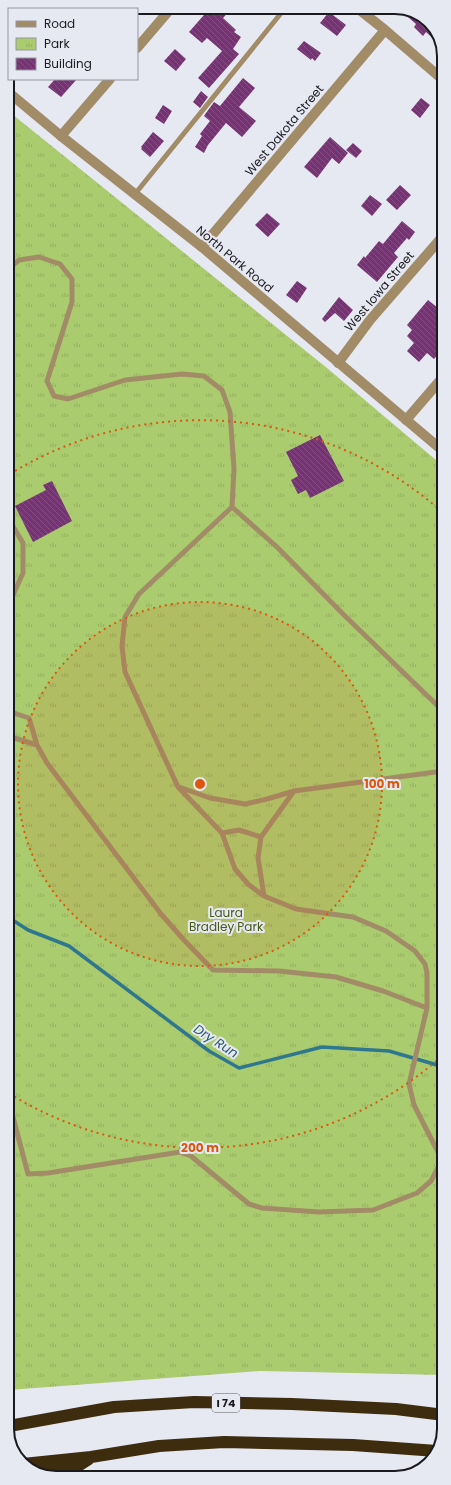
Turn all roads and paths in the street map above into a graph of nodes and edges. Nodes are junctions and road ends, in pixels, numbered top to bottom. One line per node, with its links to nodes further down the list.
1 (166, 14): 5 (street)
2 (280, 14): 10 (lane)
3 (365, 14): 4 (street)
4 (385, 30): 6 (street); 12 (street, West Dakota Street)
5 (138, 47)
6 (437, 75)
7 (109, 80): 9 (street)
8 (14, 97): 9 (street, North Park Road)
9 (61, 136): 10 (street, North Park Road)
10 (134, 194): 12 (street, North Park Road)
11 (437, 243): 14 (street, West Iowa Street)
12 (202, 247): 14 (street, North Park Road)
13 (14, 264): 18 (lane)
14 (338, 363): 16 (street, North Park Road)
15 (437, 384): 16 (street)
16 (406, 420): 17 (street, North Park Road)
17 (437, 446)
18 (232, 507): 21 (lane); 26 (lane)
19 (14, 527): 20 (lane)
20 (14, 593)
21 (437, 705)
22 (14, 713): 24 (lane)
23 (14, 738): 24 (lane)
24 (37, 745): 31 (lane)
25 (437, 772): 27 (lane)
26 (178, 787): 27 (lane); 28 (lane)
27 (294, 791): 29 (lane)
28 (222, 833): 29 (lane); 30 (lane)
29 (261, 837): 30 (lane)
30 (264, 896): 31 (lane)
31 (427, 1008): 33 (lane)
32 (14, 1121): 34 (lane)
33 (437, 1150)
34 (437, 1170)
35 (437, 1413): 36 (highway, I 74)
36 (14, 1425)
37 (430, 1451): 38 (highway)
38 (91, 1458): 39 (highway); 40 (highway)
39 (33, 1463)
40 (59, 1471)

